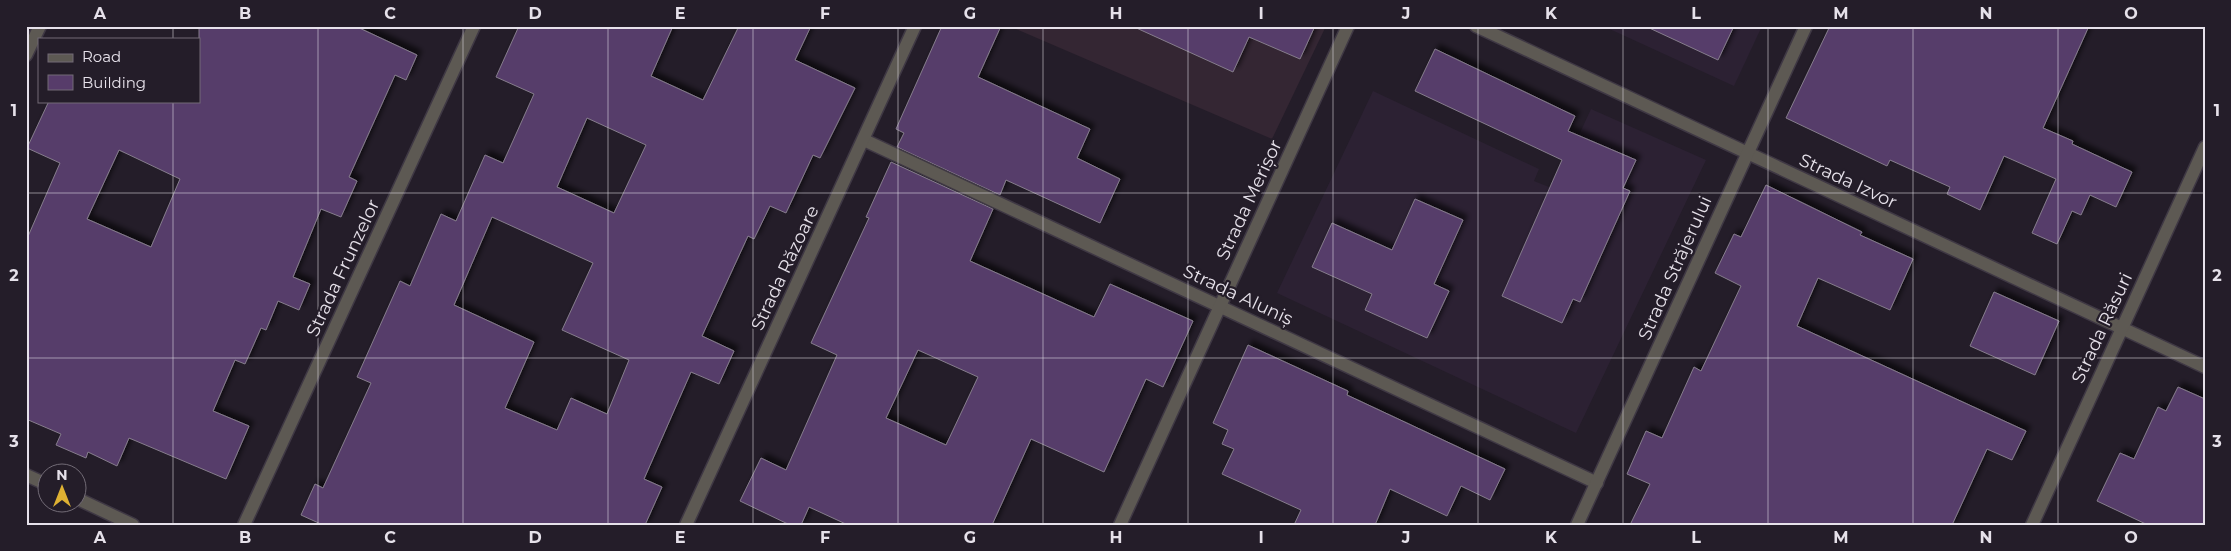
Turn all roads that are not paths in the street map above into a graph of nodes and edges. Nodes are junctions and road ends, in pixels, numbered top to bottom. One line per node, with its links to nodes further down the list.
1 (40, 26): 7 (street)
2 (474, 26): 19 (street, Strada Frunzelor)
3 (915, 26): 8 (street, Strada Răzoare)
4 (1348, 26): 11 (street, Strada Merișor)
5 (1476, 26): 10 (street, Strada Izvor)
6 (1806, 26): 10 (street, Strada Străjerului)
7 (26, 55)
8 (864, 140): 11 (street, Strada Aluniș); 20 (street, Strada Răzoare)
9 (2205, 147): 12 (street, Strada Răsuri)
10 (1747, 153): 12 (street, Strada Izvor); 16 (street, Strada Străjerului)
11 (1220, 306): 16 (street, Strada Aluniș); 21 (street, Strada Merișor)
12 (2121, 328): 13 (street, Strada Izvor); 23 (street, Strada Răsuri)
13 (2205, 367)
14 (26, 475): 15 (street)
15 (38, 480)
16 (1597, 483): 22 (street, Strada Străjerului)
17 (88, 504): 18 (street)
18 (133, 525)
19 (244, 525)
20 (686, 525)
21 (1120, 525)
22 (1577, 525)
23 (2032, 525)

